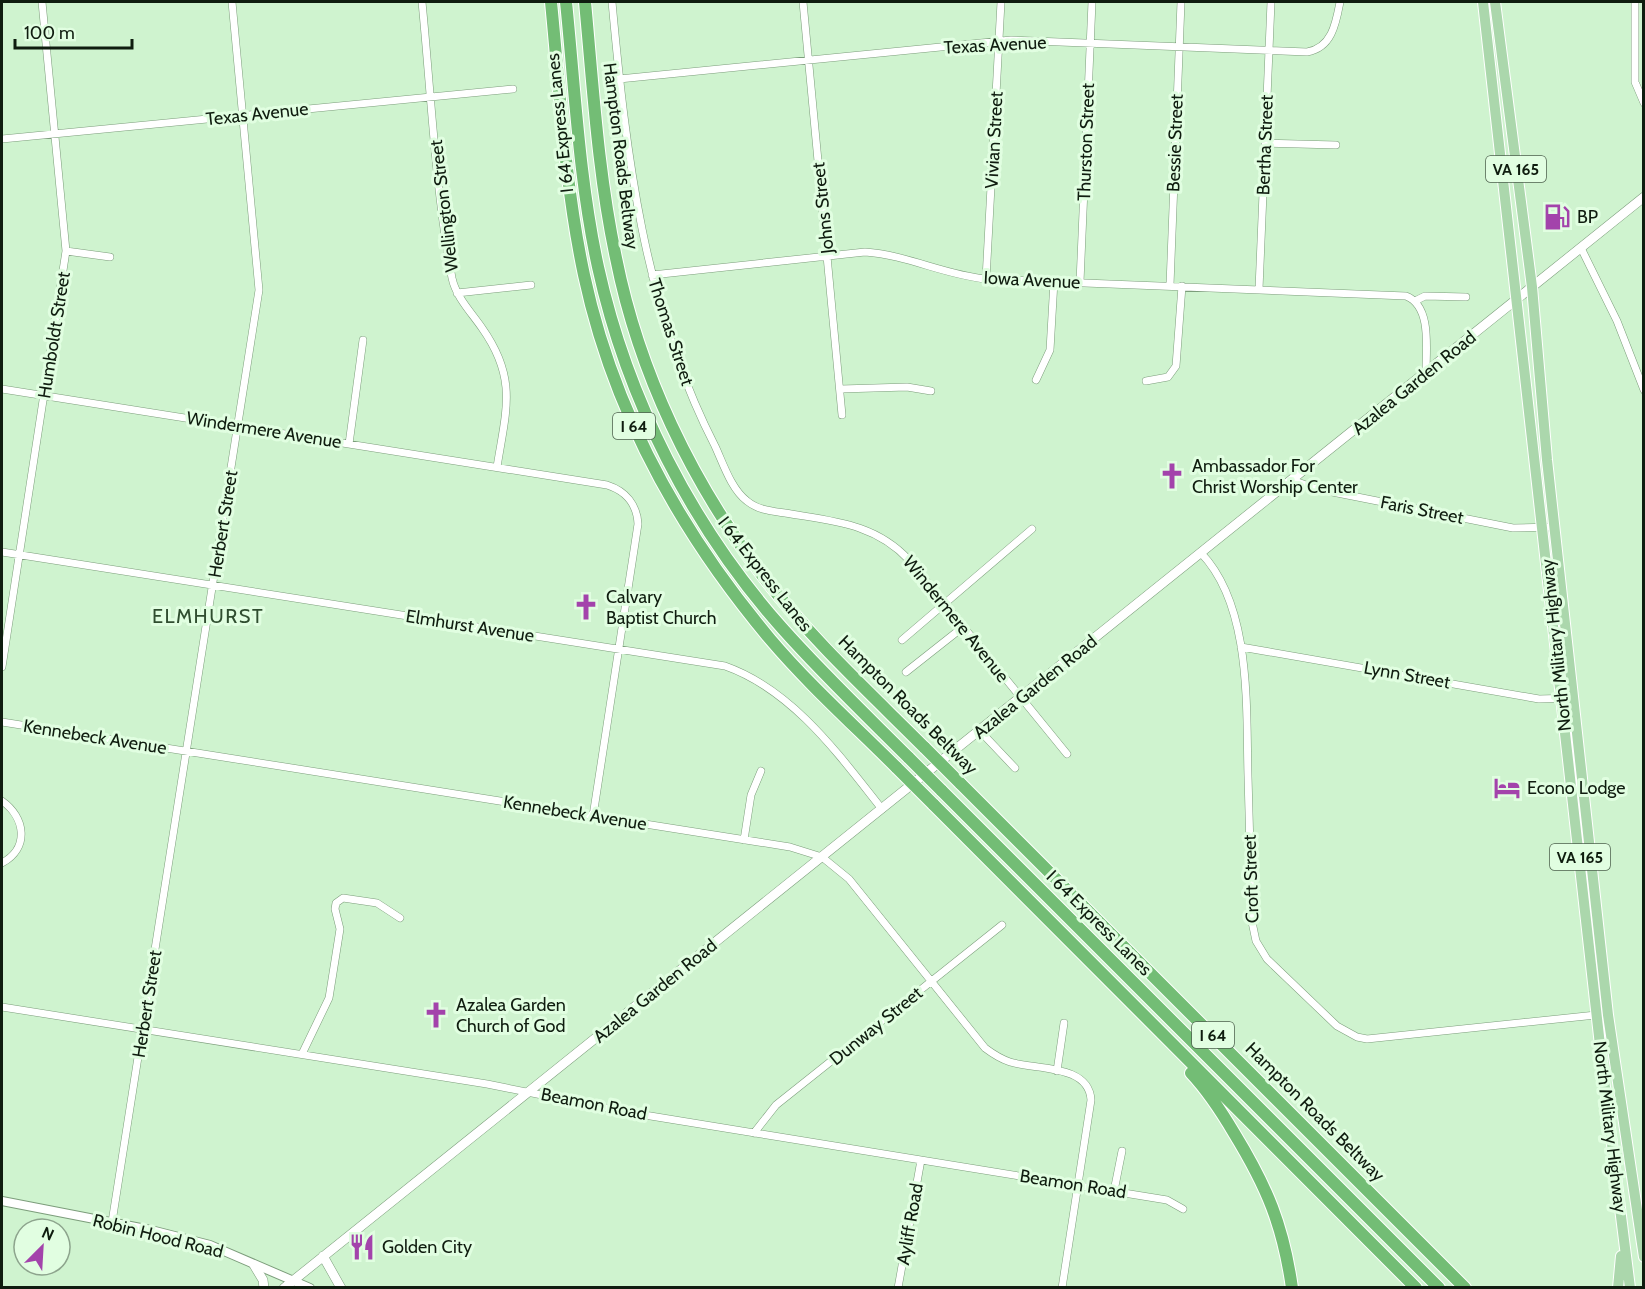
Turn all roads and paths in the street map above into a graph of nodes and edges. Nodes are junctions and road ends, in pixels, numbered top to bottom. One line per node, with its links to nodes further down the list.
1 (42, 2): 29 (street, Humboldt Street)
2 (232, 2): 28 (street, Herbert Street)
3 (422, 2): 26 (street, Wellington Street)
4 (551, 2): 100 (highway, I 64, bridge)
5 (566, 2): 128 (highway, I 64 Express Lanes, bridge)
6 (585, 2): 129 (highway, Hampton Roads Beltway / I 64, bridge)
7 (612, 2): 24 (street, Thomas Street)
8 (803, 2): 23 (street, Johns Street)
9 (1001, 2): 17 (street, Vivian Street)
10 (1092, 2): 18 (street, Thurston Street)
11 (1181, 2): 19 (street, Bessie Street)
12 (1271, 2): 22 (street, Bertha Street)
13 (1340, 2): 22 (street, Texas Avenue)
14 (1483, 2): 49 (main road, North Military Highway / VA 165)
15 (1495, 2): 45 (main road, North Military Highway / VA 165)
16 (1635, 2): 20 (street)
17 (999, 41): 18 (street, Texas Avenue); 23 (street, Texas Avenue); 39 (street, Vivian Street)
18 (1090, 43): 19 (street, Texas Avenue); 41 (street, Thurston Street)
19 (1179, 46): 22 (street, Texas Avenue); 43 (street, Bessie Street)
20 (1635, 47): 21 (street); 27 (street)
21 (1644, 47)
22 (1269, 50): 31 (street, Bertha Street)
23 (808, 60): 24 (street, Texas Avenue); 36 (street, Johns Street)
24 (619, 79): 38 (street, Thomas Street)
25 (513, 89): 26 (street, Texas Avenue)
26 (431, 97): 28 (street, Texas Avenue); 47 (street, Wellington Street)
27 (1644, 104)
28 (243, 116): 29 (street, Texas Avenue); 61 (street, Herbert Street)
29 (55, 134): 30 (street, Texas Avenue); 35 (street, Humboldt Street)
30 (2, 140)
31 (1265, 143): 32 (street); 46 (street, Bertha Street)
32 (1336, 146)
33 (1644, 197): 34 (main road, Azalea Garden Road)
34 (1581, 248): 45 (main road, Azalea Garden Road); 57 (street)
35 (66, 250): 37 (street); 59 (street, Humboldt Street)
36 (827, 256): 38 (street, Iowa Avenue); 39 (street, Iowa Avenue); 56 (street, Johns Street)
37 (110, 257)
38 (652, 275): 68 (street, Thomas Street)
39 (986, 279): 40 (street, Iowa Avenue)
40 (1054, 281): 41 (street, Iowa Avenue); 53 (street)
41 (1080, 282): 43 (street, Iowa Avenue)
42 (531, 285): 47 (street)
43 (1170, 285): 44 (street, Iowa Avenue)
44 (1182, 286): 46 (street, Iowa Avenue); 54 (street)
45 (1532, 287): 49 (main road, Azalea Garden Road); 65 (main road, North Military Highway / VA 165)
46 (1259, 289): 50 (street, Iowa Avenue)
47 (457, 292): 63 (street, Wellington Street)
48 (1466, 297): 50 (street, Iowa Avenue)
49 (1517, 300): 52 (main road, Azalea Garden Road); 66 (main road, North Military Highway / VA 165)
50 (1415, 301): 52 (street)
51 (363, 340): 62 (street)
52 (1426, 372): 64 (main road, Azalea Garden Road)
53 (1036, 380)
54 (1146, 381)
55 (2, 389): 59 (street, Windermere Avenue)
56 (841, 389): 58 (street); 60 (street, Johns Street)
57 (1644, 390)
58 (931, 391)
59 (44, 396): 61 (street, Windermere Avenue); 70 (street, Humboldt Street)
60 (842, 415)
61 (237, 426): 62 (street, Windermere Avenue); 72 (street, Herbert Street)
62 (350, 444): 63 (street, Windermere Avenue)
63 (497, 467): 77 (street, Windermere Avenue)
64 (1292, 480): 66 (street, Faris Street); 71 (main road, Azalea Garden Road)
65 (1554, 527): 66 (street, Faris Street); 81 (main road, North Military Highway / VA 165)
66 (1543, 528): 82 (main road, North Military Highway / VA 165)
67 (1032, 529): 73 (street)
68 (890, 541): 73 (street, Windermere Avenue)
69 (2, 552): 70 (street, Elmhurst Avenue)
70 (20, 554): 72 (street, Elmhurst Avenue); 78 (street, Humboldt Street)
71 (1201, 554): 76 (street, Croft Street); 80 (main road, Azalea Garden Road)
72 (213, 585): 77 (street, Elmhurst Avenue); 85 (street, Herbert Street)
73 (945, 604): 74 (street, Windermere Avenue); 75 (street)
74 (963, 627): 79 (street); 80 (street, Windermere Avenue)
75 (902, 640)
76 (1241, 647): 82 (street, Lynn Street); 99 (street, Croft Street)
77 (619, 649): 90 (street, Elmhurst Avenue); 91 (street)
78 (2, 667)
79 (906, 672)
80 (1021, 698): 84 (main road, Azalea Garden Road); 86 (street, Windermere Avenue)
81 (1573, 698): 82 (street, Lynn Street); 115 (main road, North Military Highway / VA 165)
82 (1562, 699): 99 (main road, North Military Highway / VA 165)
83 (2, 722): 85 (street, Kennebeck Avenue)
84 (980, 731): 87 (street); 90 (main road, Azalea Garden Road)
85 (186, 751): 91 (street, Kennebeck Avenue); 102 (street, Herbert Street)
86 (1067, 754)
87 (1015, 768)
88 (761, 771): 92 (street)
89 (2, 801): 94 (street)
90 (882, 809): 93 (main road, Azalea Garden Road)
91 (593, 816): 92 (street, Kennebeck Avenue)
92 (744, 840): 93 (street, Kennebeck Avenue)
93 (822, 857): 97 (street, Kennebeck Avenue); 105 (main road, Azalea Garden Road)
94 (2, 863)
95 (400, 918): 103 (street)
96 (1002, 925): 97 (street, Dunway Street)
97 (931, 981): 104 (street, Kennebeck Avenue); 106 (street, Dunway Street)
98 (2, 1007): 102 (street, Beamon Road)
99 (1596, 1015): 114 (main road, North Military Highway / VA 165)
100 (1152, 1022): 126 (highway); 127 (highway, I 64)
101 (1064, 1023): 104 (street)
102 (143, 1029): 103 (street, Beamon Road); 113 (street, Herbert Street)
103 (302, 1054): 105 (street, Beamon Road)
104 (1057, 1071): 109 (street, Kennebeck Avenue)
105 (529, 1092): 106 (street, Beamon Road); 116 (main road, Azalea Garden Road)
106 (754, 1132): 108 (street, Beamon Road)
107 (1122, 1151): 110 (street)
108 (921, 1160): 109 (street, Beamon Road); 124 (street, Ayliff Road)
109 (1078, 1185): 110 (street, Beamon Road); 125 (street, Kennebeck Avenue)
110 (1114, 1191): 112 (street, Beamon Road)
111 (2, 1201): 113 (street, Robin Hood Road)
112 (1183, 1209)
113 (112, 1222): 118 (street, Robin Hood Road)
114 (1623, 1226): 130 (main road); 131 (main road, North Military Highway / VA 165)
115 (1642, 1231): 117 (main road, North Military Highway / VA 165)
116 (323, 1256): 119 (main road, Azalea Garden Road); 123 (main road)
117 (1644, 1257)
118 (254, 1264): 119 (street, Robin Hood Road); 120 (main road)
119 (293, 1281): 121 (main road, Azalea Garden Road); 122 (street, Robin Hood Road)
120 (264, 1287)
121 (284, 1287)
122 (310, 1287)
123 (341, 1287)
124 (898, 1287)
125 (1062, 1287)
126 (1292, 1287)
127 (1416, 1287)
128 (1439, 1287)
129 (1465, 1287)
130 (1618, 1287)
131 (1630, 1287)

